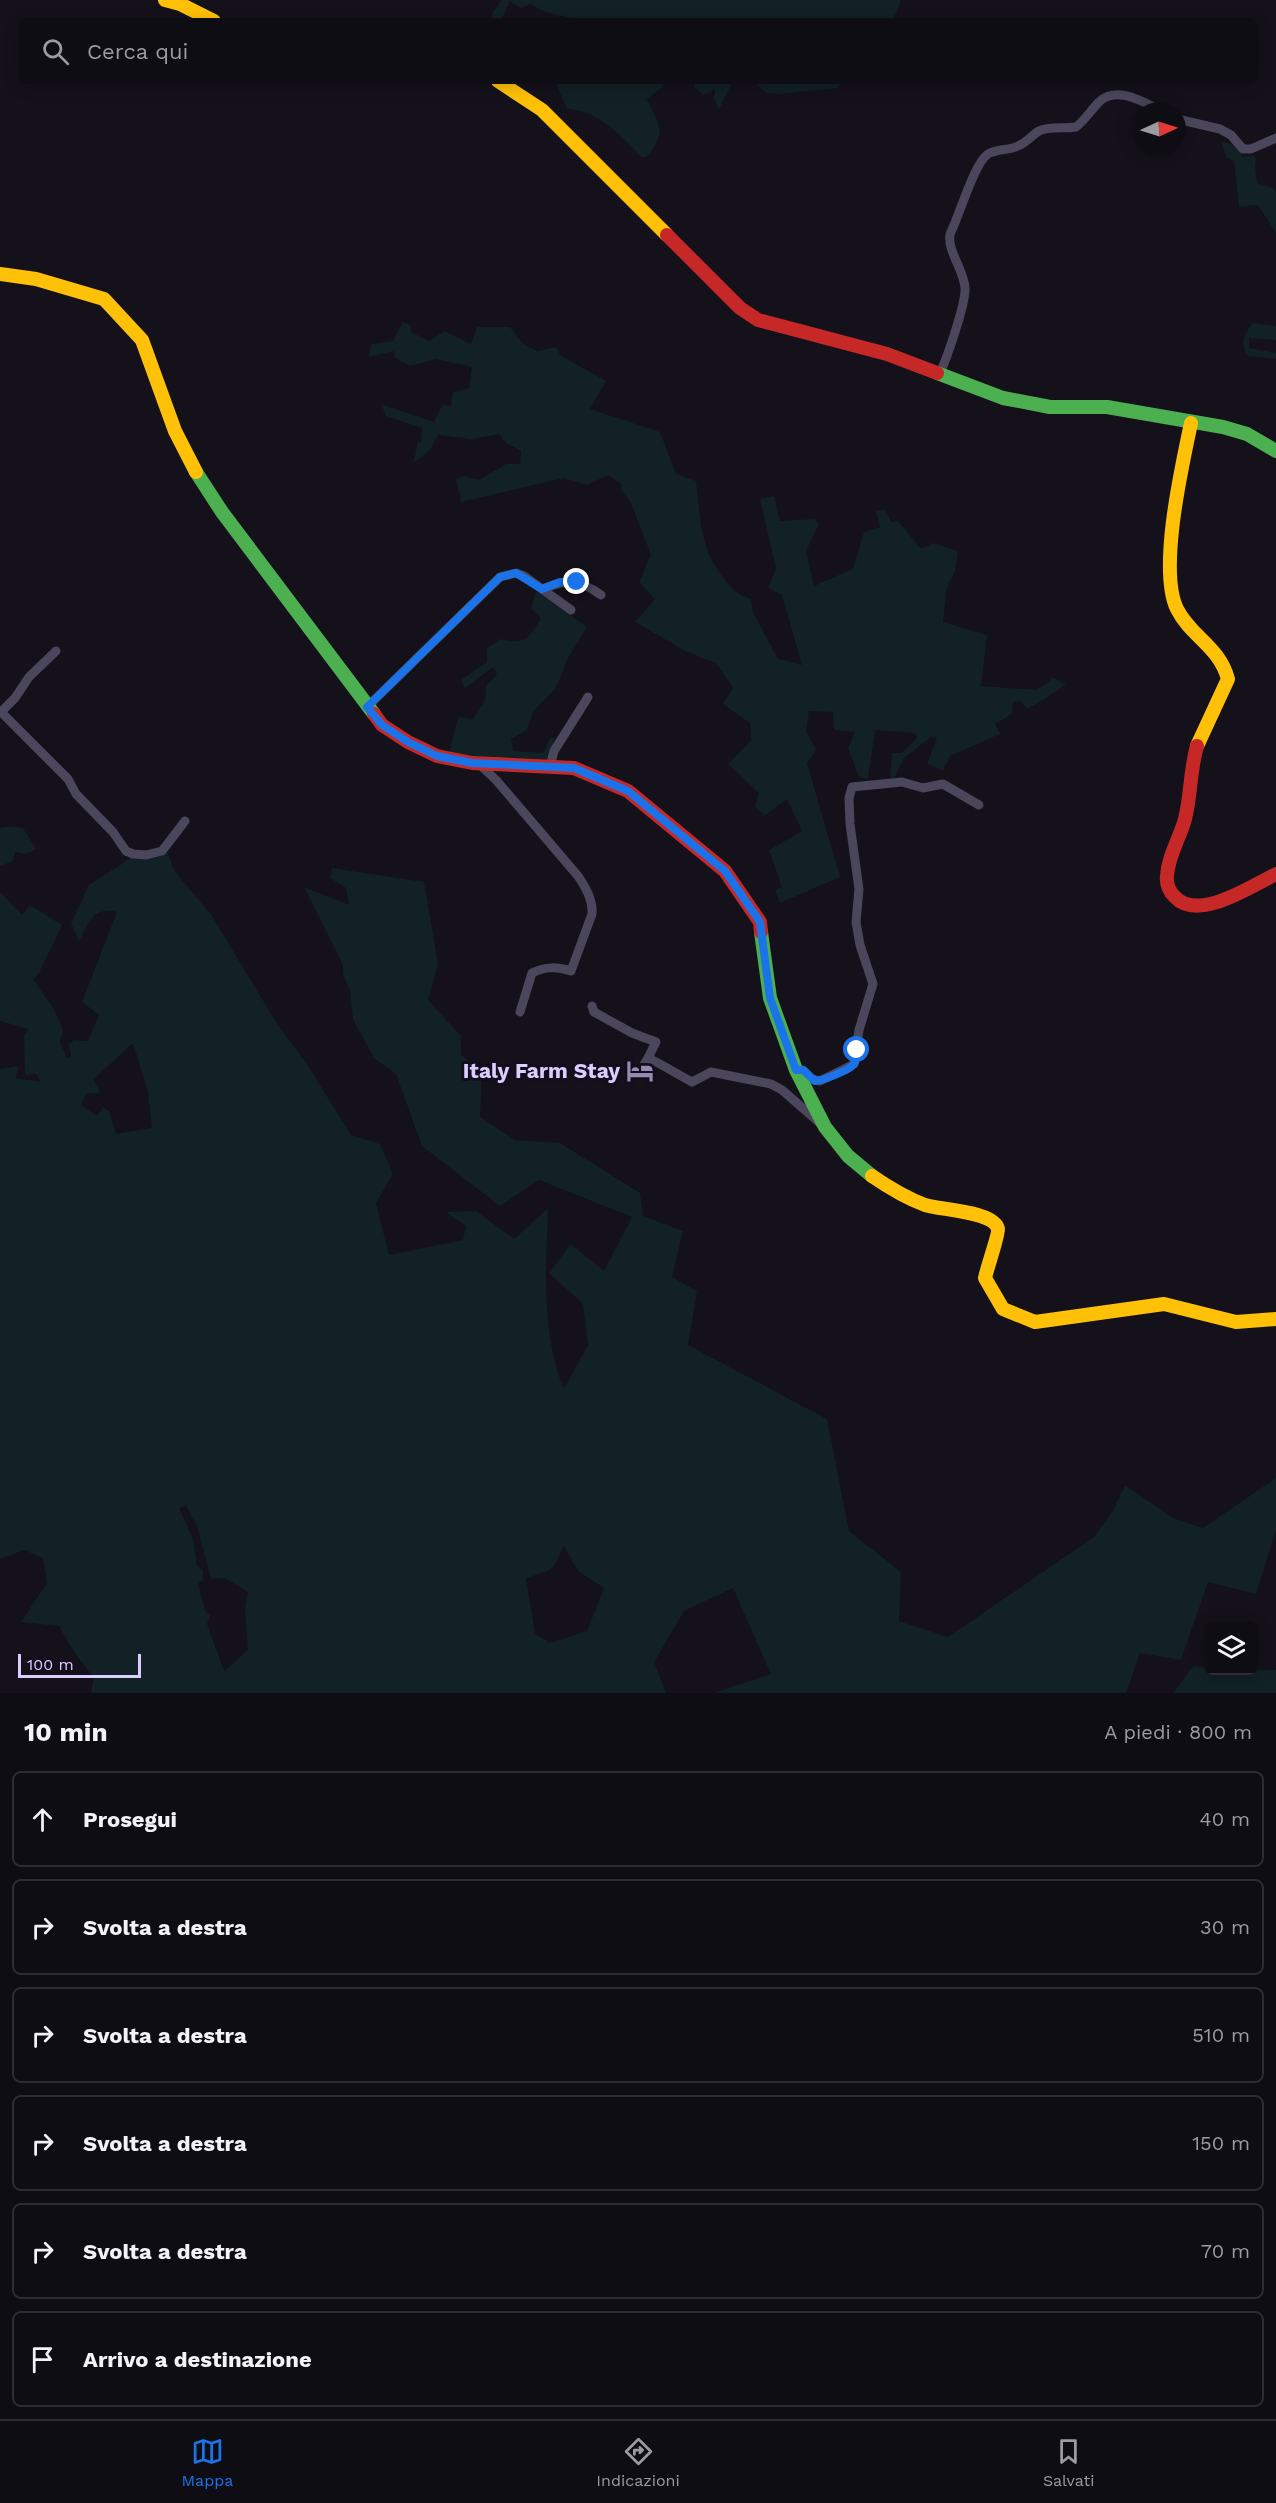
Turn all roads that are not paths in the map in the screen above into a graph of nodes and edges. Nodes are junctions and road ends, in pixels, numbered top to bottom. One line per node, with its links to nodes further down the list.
1 (165, 0): 2 (street)
2 (208, 18)
3 (503, 84): 8 (street)
4 (1144, 102): 8 (street)
5 (1186, 121): 6 (street)
6 (1276, 138)
7 (0, 274): 16 (street)
8 (940, 373): 9 (street)
9 (1191, 423): 10 (street); 22 (street)
10 (1276, 451)
11 (542, 589): 12 (street); 13 (street); 16 (street)
12 (601, 596)
13 (571, 610)
14 (56, 651): 17 (street)
15 (588, 697): 19 (street)
16 (367, 707): 18 (street)
17 (1, 711): 21 (street)
18 (478, 763): 19 (street); 24 (street)
19 (550, 767): 26 (street)
20 (979, 805): 26 (street)
21 (186, 821)
22 (1276, 874)
23 (592, 1006): 25 (street)
24 (520, 1012)
25 (648, 1058): 27 (street); 28 (street)
26 (796, 1070): 28 (street)
27 (640, 1071)
28 (825, 1127): 29 (street)
29 (1276, 1319)

